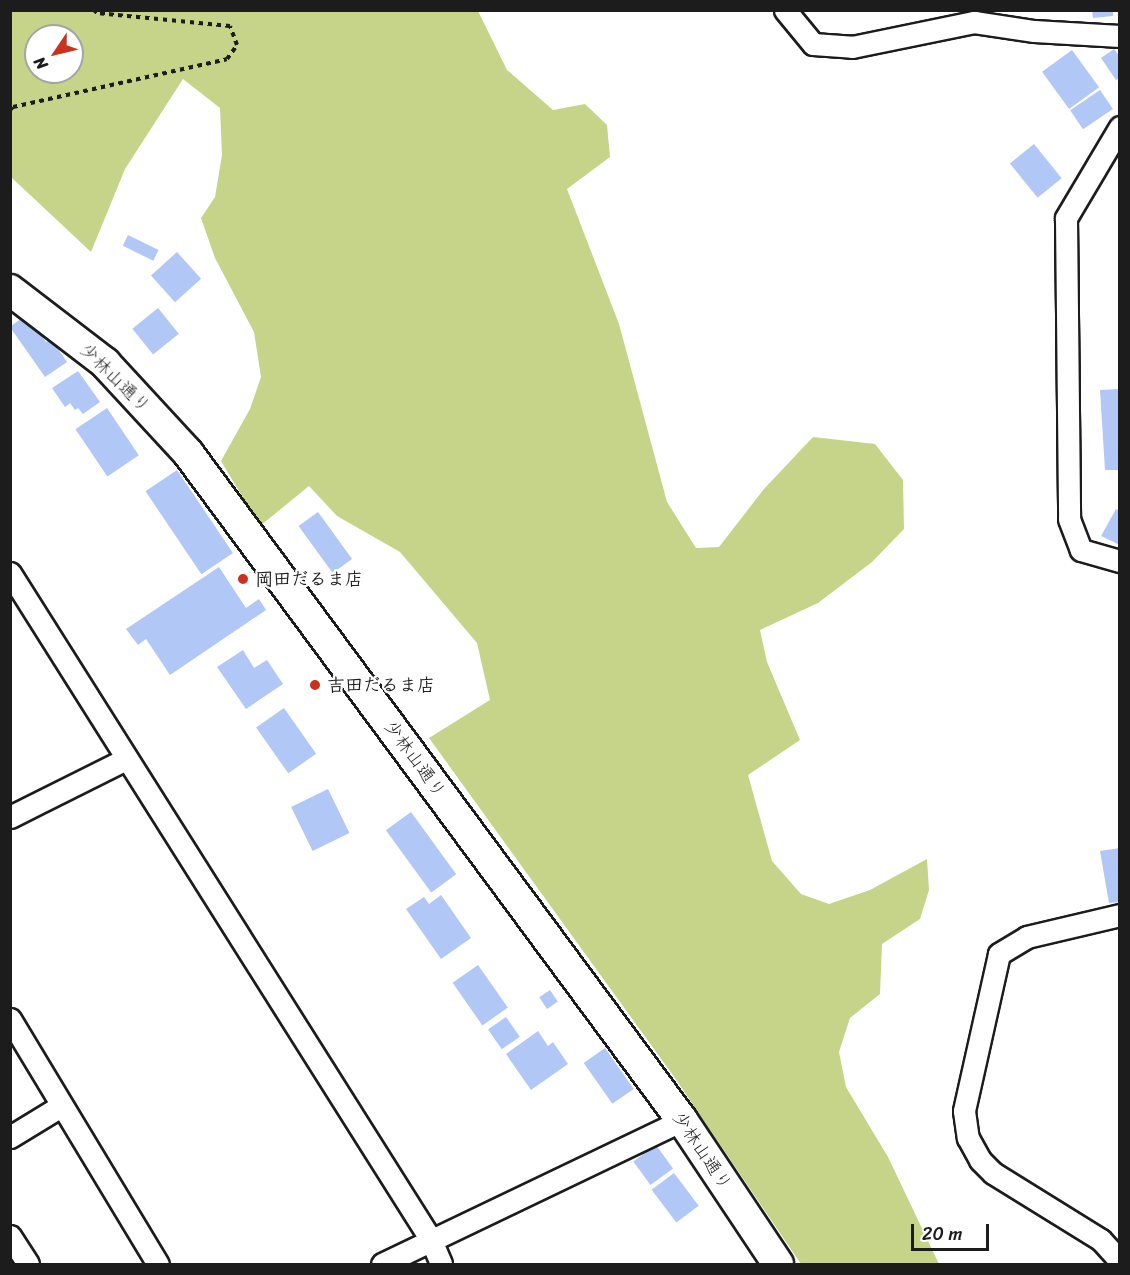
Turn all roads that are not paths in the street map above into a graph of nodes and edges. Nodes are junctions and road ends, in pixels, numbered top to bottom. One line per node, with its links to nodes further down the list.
1 (785, 10): 2 (street)
2 (1119, 36)
3 (1119, 127): 5 (street)
4 (10, 290): 12 (street, 少林山通り)
5 (1119, 561)
6 (10, 573): 7 (street)
7 (126, 759): 8 (street); 15 (street)
8 (10, 817)
9 (1119, 915): 16 (street)
10 (10, 1019): 11 (street)
11 (61, 1106): 13 (street); 18 (street)
12 (682, 1120): 15 (street); 21 (street, 少林山通り)
13 (10, 1137)
14 (10, 1236): 17 (street)
15 (431, 1240): 19 (street); 20 (street)
16 (1119, 1261)
17 (28, 1264)
18 (158, 1264)
19 (382, 1264)
20 (441, 1264)
21 (778, 1264)

